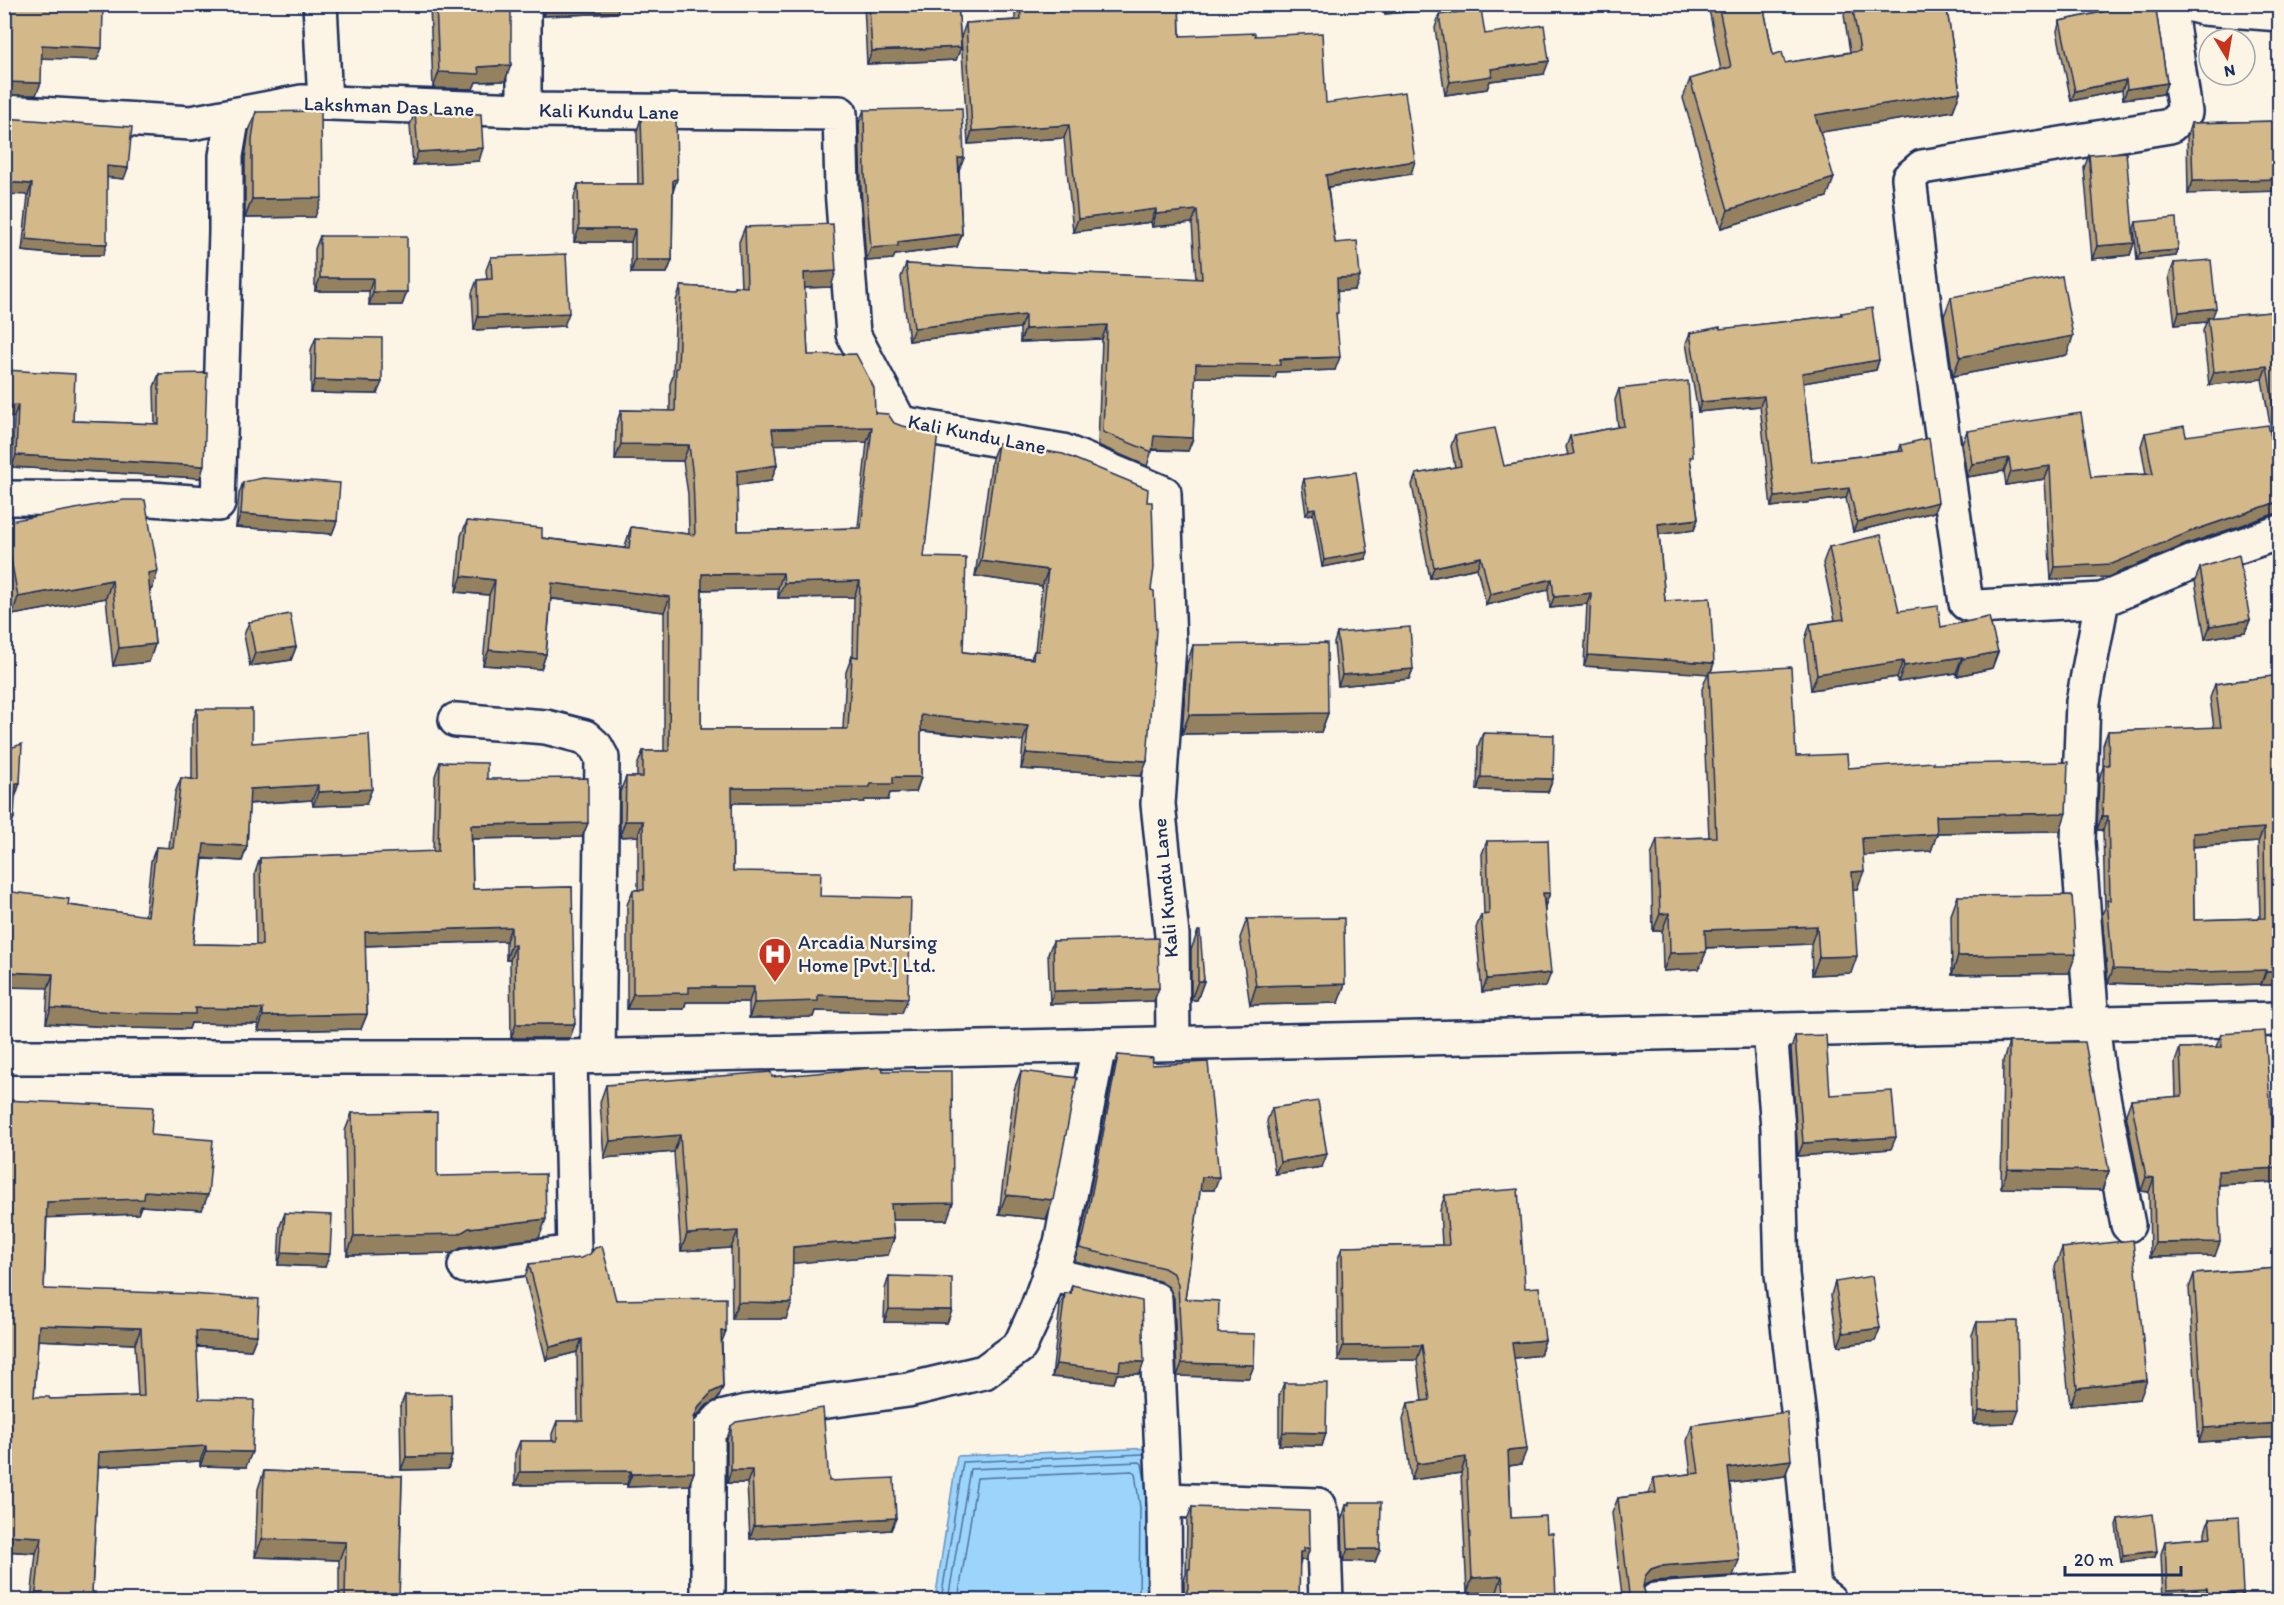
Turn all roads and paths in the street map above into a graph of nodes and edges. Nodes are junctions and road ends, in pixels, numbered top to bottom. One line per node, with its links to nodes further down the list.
1 (320, 4): 6 (street)
2 (524, 4): 7 (street, Kali Kundu Lane)
3 (2169, 4): 12 (street)
4 (2188, 4): 5 (street)
5 (2280, 14)
6 (325, 103): 7 (street, Lakshman Das Lane); 9 (street, Lakshman Das Lane)
7 (524, 110): 17 (street, Kali Kundu Lane)
8 (4, 112): 9 (street, Lakshman Das Lane)
9 (233, 115): 10 (street)
10 (4, 498)
11 (2280, 532): 12 (street)
12 (2102, 600): 15 (street)
13 (456, 720): 19 (street)
14 (2280, 1019): 15 (street)
15 (2092, 1023): 16 (street); 21 (street)
16 (1770, 1030): 17 (street); 25 (street)
17 (1173, 1043): 18 (street)
18 (1099, 1045): 19 (street); 23 (street)
19 (584, 1056): 20 (street); 22 (street)
20 (4, 1057)
21 (2128, 1225)
22 (465, 1266)
23 (1049, 1274): 24 (street); 26 (street)
24 (1164, 1500): 27 (street); 28 (street)
25 (1821, 1594): 29 (street)
26 (708, 1600)
27 (1165, 1600)
28 (1326, 1600)
29 (1656, 1600)

